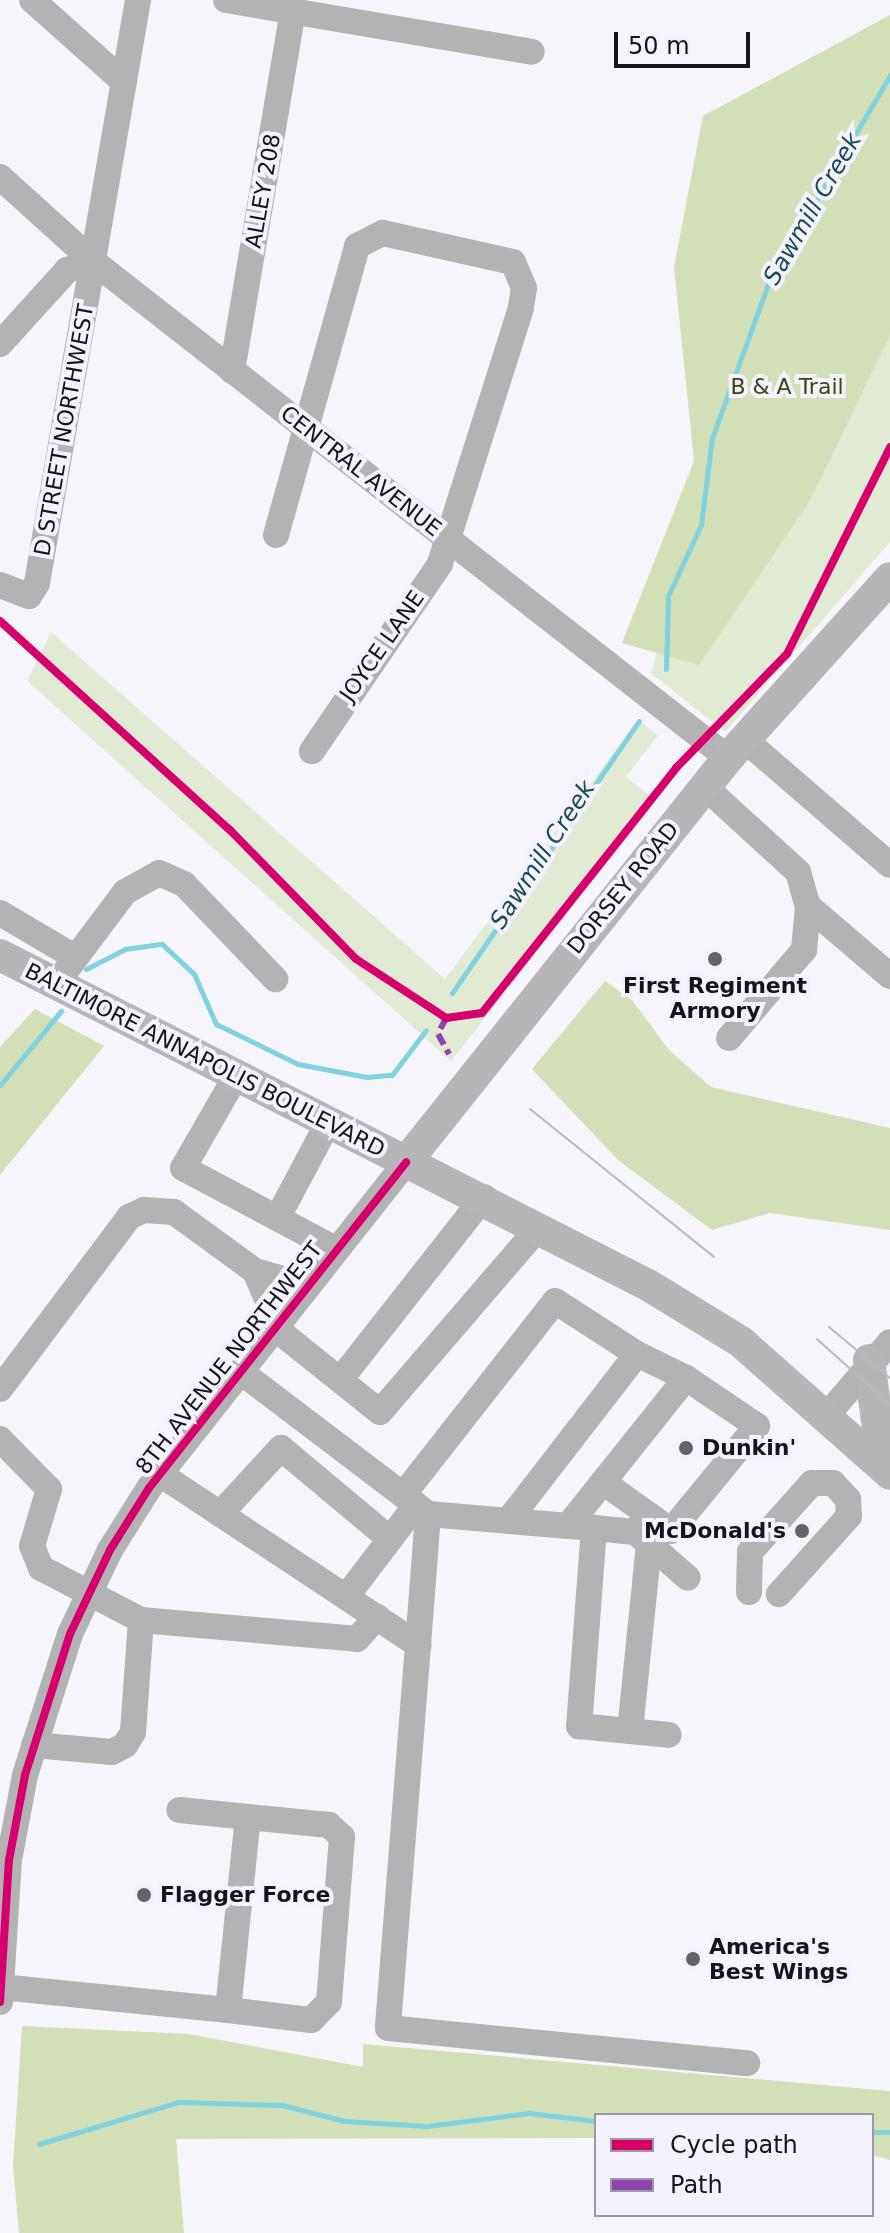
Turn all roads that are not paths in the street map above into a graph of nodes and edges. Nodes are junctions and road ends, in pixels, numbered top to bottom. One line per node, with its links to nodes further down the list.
1 (32, 0): 6 (street)
2 (138, 0): 6 (street, D STREET NORTHWEST)
3 (226, 0): 4 (street)
4 (293, 12): 5 (street); 10 (street, ALLEY 208)
5 (532, 52)
6 (124, 82): 8 (street, D STREET NORTHWEST)
7 (0, 177): 8 (street, CENTRAL AVENUE)
8 (94, 262): 9 (street); 10 (street, CENTRAL AVENUE); 15 (street, D STREET NORTHWEST)
9 (0, 344)
10 (232, 371): 11 (street, CENTRAL AVENUE)
11 (305, 428): 12 (street); 13 (street, CENTRAL AVENUE); 13 (street, JOYCE LANE)
12 (276, 535)
13 (448, 540): 18 (street, CENTRAL AVENUE); 19 (street, JOYCE LANE)
14 (890, 578): 17 (main road, DORSEY ROAD)
15 (0, 585)
16 (890, 593): 17 (main road, DORSEY ROAD)
17 (852, 624): 18 (main road, DORSEY ROAD)
18 (736, 749): 20 (main road, DORSEY ROAD); 21 (street, CENTRAL AVENUE)
19 (312, 751)
20 (705, 787): 22 (street); 33 (main road, DORSEY ROAD)
21 (890, 865)
22 (808, 906): 27 (street); 30 (street)
23 (1, 915): 24 (street)
24 (31, 931): 25 (street); 26 (street)
25 (73, 956): 28 (street); 29 (street)
26 (7, 959): 29 (main road, BALTIMORE ANNAPOLIS BOULEVARD)
27 (890, 976)
28 (275, 979)
29 (56, 984): 31 (main road, BALTIMORE ANNAPOLIS BOULEVARD)
30 (729, 1038)
31 (236, 1076): 32 (main road, BALTIMORE ANNAPOLIS BOULEVARD); 35 (street)
32 (328, 1123): 33 (main road, BALTIMORE ANNAPOLIS BOULEVARD); 35 (street)
33 (406, 1162): 34 (main road, BALTIMORE ANNAPOLIS BOULEVARD); 37 (street, 8TH AVENUE NORTHWEST)
34 (484, 1197): 36 (main road, BALTIMORE ANNAPOLIS BOULEVARD); 45 (street)
35 (278, 1217): 37 (street)
36 (539, 1227): 45 (street); 47 (main road, BALTIMORE ANNAPOLIS BOULEVARD)
37 (337, 1250): 39 (street, 8TH AVENUE NORTHWEST)
38 (255, 1271): 39 (street); 40 (street); 46 (street)
39 (315, 1277): 40 (street, 8TH AVENUE NORTHWEST)
40 (276, 1327): 43 (street, 8TH AVENUE NORTHWEST); 45 (street)
41 (880, 1351): 47 (street); 49 (main road)
42 (637, 1354): 44 (street); 52 (street); 54 (street)
43 (241, 1372): 50 (street, 8TH AVENUE NORTHWEST); 52 (street)
44 (686, 1378): 51 (street); 56 (street)
45 (340, 1380)
46 (0, 1389)
47 (827, 1415): 49 (main road, BALTIMORE ANNAPOLIS BOULEVARD)
48 (0, 1439): 60 (street)
49 (886, 1471)
50 (160, 1474): 53 (street); 60 (street, 8TH AVENUE NORTHWEST)
51 (603, 1482): 55 (street); 56 (street)
52 (415, 1505): 54 (street); 57 (street); 65 (street)
53 (220, 1514): 57 (street); 62 (street)
54 (508, 1521): 55 (street)
55 (581, 1527): 56 (street); 66 (street)
56 (644, 1530): 58 (street); 66 (street)
57 (390, 1539): 62 (street)
58 (688, 1578)
59 (749, 1592): 61 (street)
60 (89, 1593): 64 (street); 68 (street, 8TH AVENUE NORTHWEST)
61 (779, 1594)
62 (346, 1597): 63 (street)
63 (377, 1617): 64 (street); 65 (street)
64 (141, 1620): 68 (street)
65 (418, 1645): 73 (street)
66 (630, 1731): 67 (street)
67 (669, 1735)
68 (34, 1745): 71 (street, 8TH AVENUE NORTHWEST)
69 (179, 1810): 70 (street)
70 (248, 1817): 72 (street); 72 (street)
71 (1, 1995): 72 (street)
72 (228, 2010)
73 (747, 2063)

